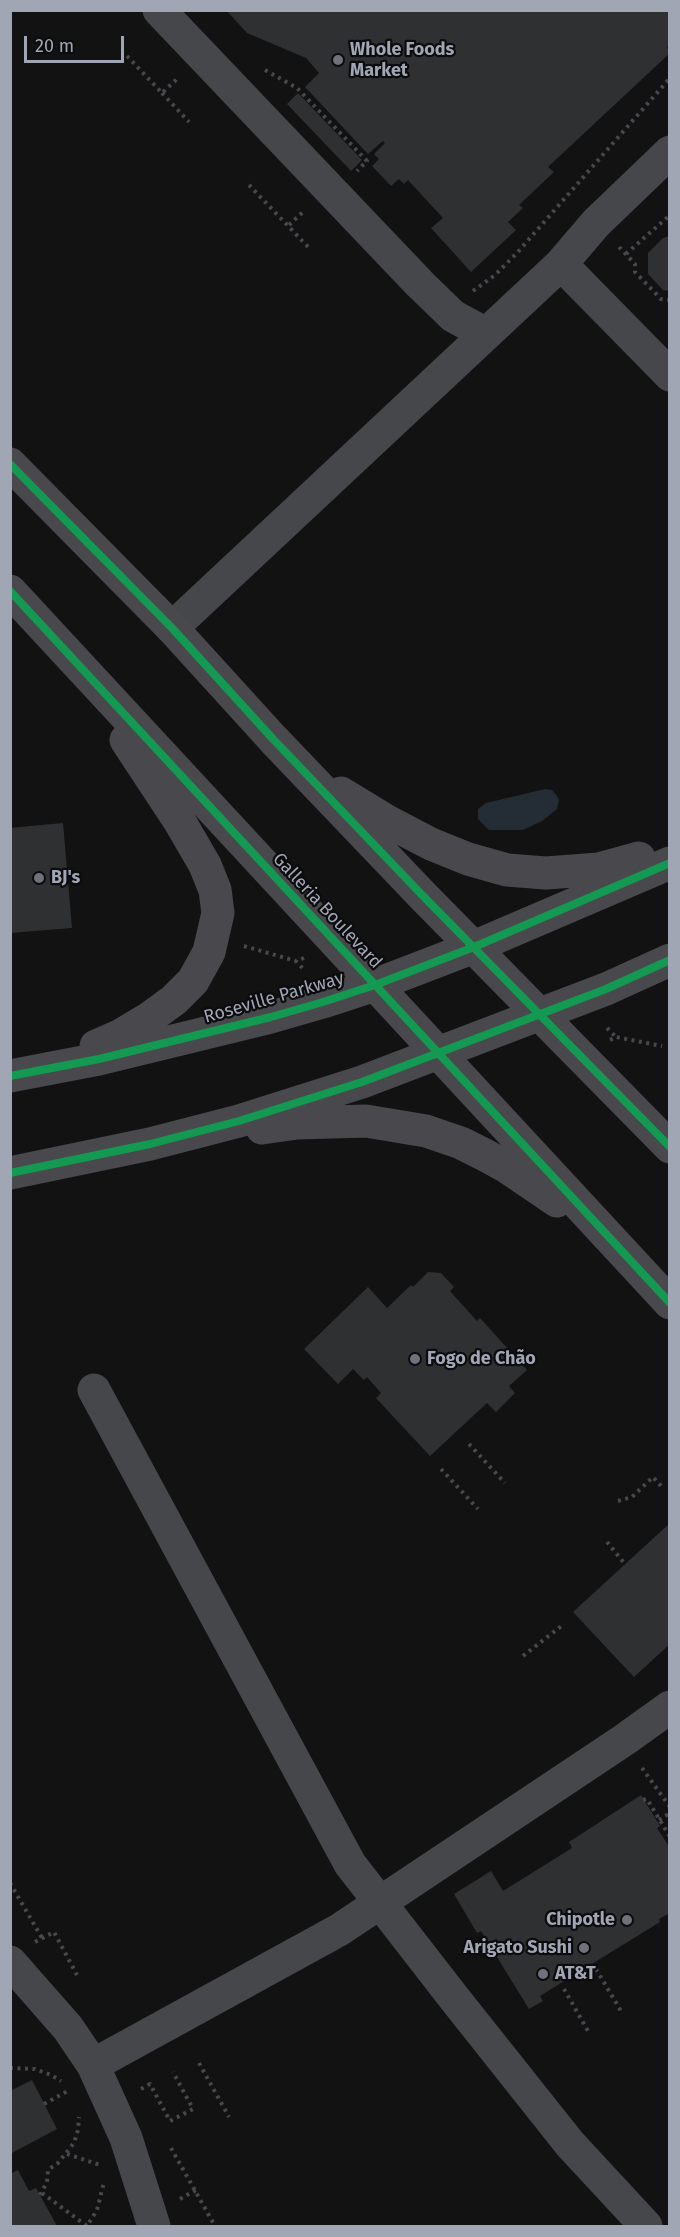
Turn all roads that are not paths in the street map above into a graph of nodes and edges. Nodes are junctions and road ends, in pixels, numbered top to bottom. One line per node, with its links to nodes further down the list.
1 (159, 10): 4 (lane)
2 (669, 152): 3 (lane)
3 (561, 264): 4 (lane); 5 (lane)
4 (486, 334): 8 (lane)
5 (669, 375)
6 (10, 464): 8 (main road)
7 (10, 591): 9 (main road, Galleria Boulevard)
8 (172, 628): 10 (main road)
9 (71, 658): 15 (main road, Galleria Boulevard); 18 (main road)
10 (273, 739): 11 (main road); 13 (main road)
11 (669, 849)
12 (669, 863): 13 (main road, Roseville Parkway)
13 (474, 947): 15 (main road, Roseville Parkway); 16 (main road)
14 (669, 960): 16 (main road)
15 (375, 985): 17 (main road, Galleria Boulevard); 18 (main road, Roseville Parkway)
16 (540, 1014): 17 (main road); 20 (main road)
17 (438, 1054): 19 (main road); 22 (main road, Galleria Boulevard)
18 (10, 1075)
19 (150, 1144): 21 (main road); 22 (main road)
20 (669, 1147)
21 (10, 1173)
22 (635, 1265): 23 (main road, Galleria Boulevard)
23 (669, 1303)
24 (94, 1390): 26 (lane)
25 (669, 1707): 26 (lane)
26 (380, 1901): 28 (lane); 30 (lane)
27 (21, 1953): 28 (lane)
28 (93, 2065): 29 (lane)
29 (154, 2226)
30 (646, 2226)

